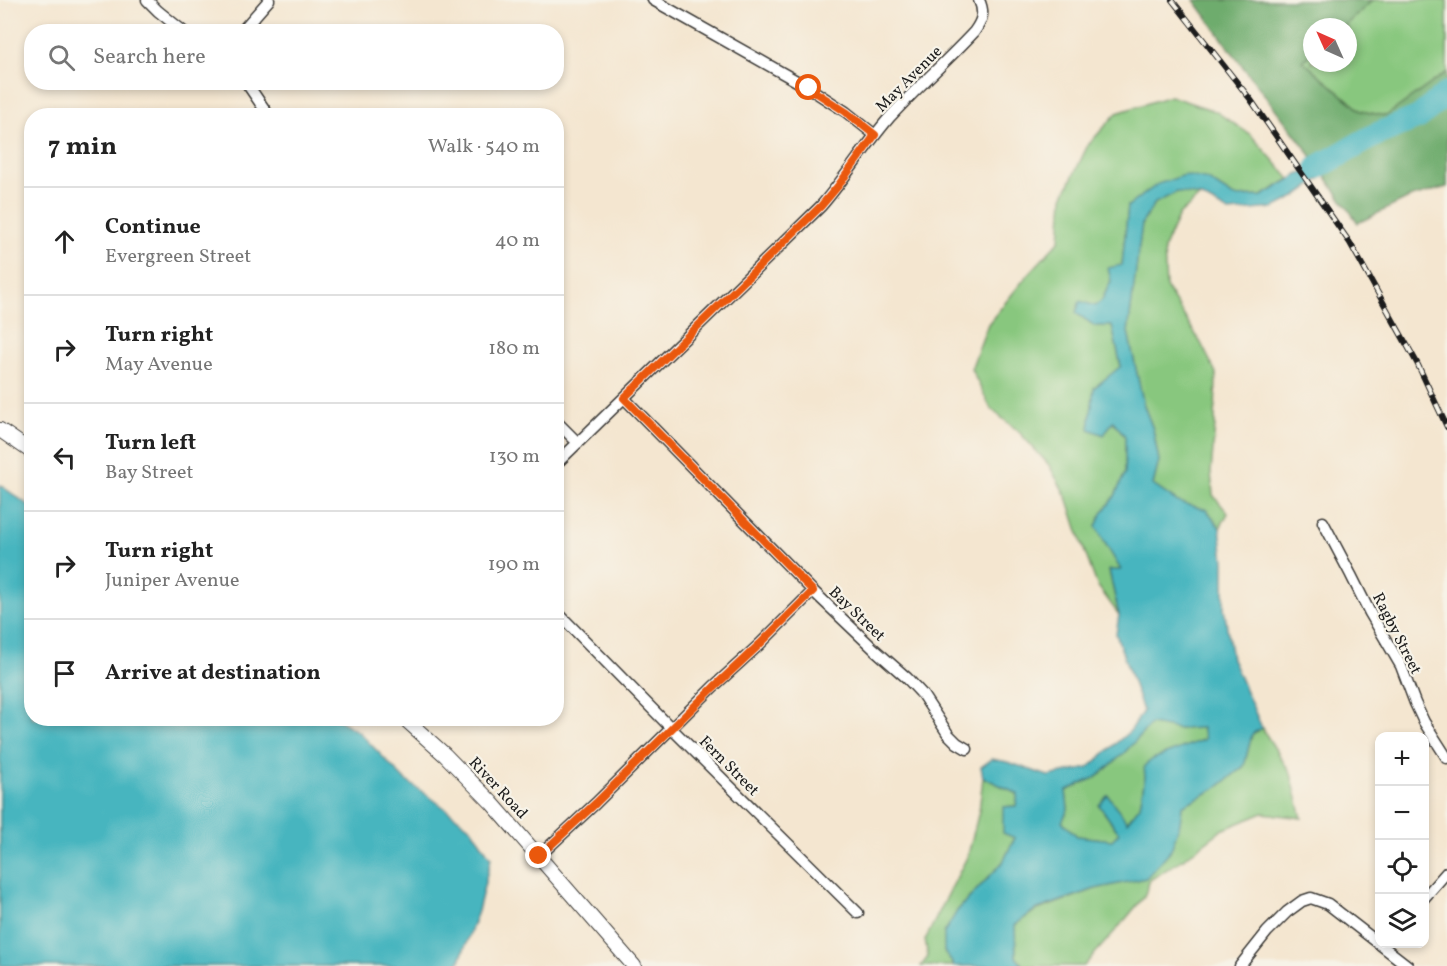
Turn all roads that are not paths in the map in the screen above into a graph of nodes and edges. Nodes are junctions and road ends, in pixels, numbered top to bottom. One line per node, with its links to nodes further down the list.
1 (147, 0): 5 (street)
2 (269, 0): 6 (street)
3 (653, 0): 9 (street)
4 (980, 0): 9 (street, May Avenue)
5 (175, 24)
6 (247, 24)
7 (251, 90): 8 (street)
8 (264, 108)
9 (875, 135): 10 (street, May Avenue)
10 (624, 398): 13 (street, May Avenue); 17 (street, Bay Street)
11 (564, 429): 13 (street)
12 (0, 430): 14 (street)
13 (578, 443): 15 (street, May Avenue)
14 (24, 446)
15 (564, 456)
16 (1323, 522): 22 (street, Ragby Street)
17 (813, 591): 20 (street); 21 (street, Bay Street)
18 (564, 619): 20 (street, Fern Street)
19 (413, 726): 23 (street, River Road)
20 (672, 728): 23 (street); 26 (street, Fern Street)
21 (967, 749)
22 (1447, 758)
23 (539, 856): 29 (street, River Road)
24 (1447, 872): 25 (street)
25 (1428, 894)
26 (858, 913)
27 (1375, 940): 30 (street)
28 (1386, 948): 31 (street)
29 (634, 966)
30 (1240, 966)
31 (1408, 966)

